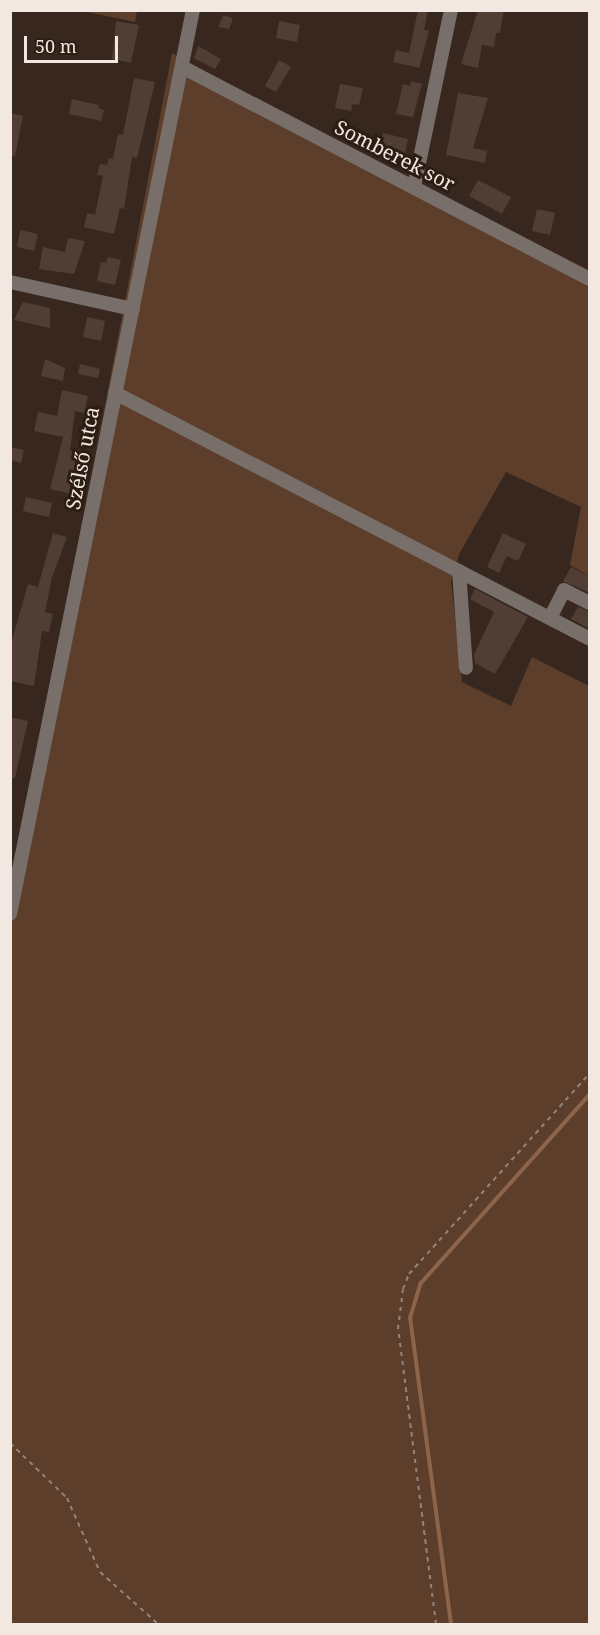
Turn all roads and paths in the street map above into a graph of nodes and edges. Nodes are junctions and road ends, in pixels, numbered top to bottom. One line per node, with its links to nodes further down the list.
1 (193, 10): 3 (street, Szélső utca)
2 (451, 10): 4 (street)
3 (182, 67): 4 (street, Somberek sor); 7 (street, Szélső utca)
4 (414, 186): 5 (street, Somberek sor)
5 (590, 279)
6 (10, 282): 7 (street)
7 (133, 309): 8 (street, Szélső utca)
8 (115, 393): 9 (street); 14 (street, Szélső utca)
9 (459, 571): 11 (street); 13 (street)
10 (590, 603): 11 (street)
11 (550, 618): 12 (street)
12 (590, 639)
13 (466, 668)
14 (10, 914)
15 (590, 1073): 18 (path)
16 (10, 1443): 17 (path)
17 (158, 1624)
18 (436, 1624)

